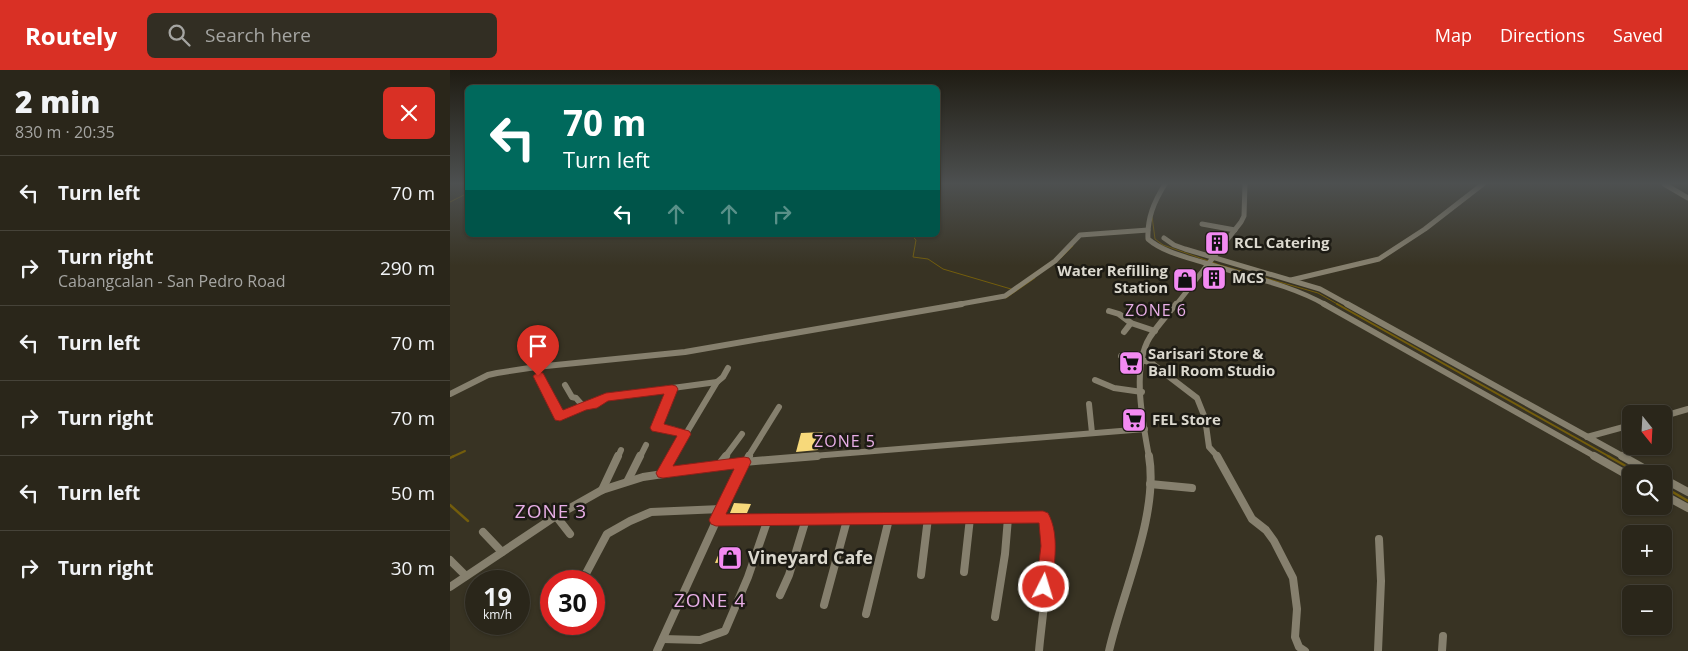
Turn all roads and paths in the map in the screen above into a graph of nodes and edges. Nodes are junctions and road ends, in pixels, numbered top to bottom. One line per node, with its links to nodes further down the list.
1 (1150, 211): 5 (street)
2 (1244, 211): 6 (street)
3 (1448, 211): 9 (street)
4 (1202, 224): 6 (street)
5 (1148, 230): 8 (street); 23 (street)
6 (1235, 230): 8 (street)
7 (1164, 238): 8 (street)
8 (1211, 261): 9 (street); 12 (street); 40 (street)
9 (1290, 280): 34 (street)
10 (1109, 311): 11 (street)
11 (1131, 323): 12 (street); 13 (street)
12 (1155, 331): 15 (street)
13 (1124, 332)
14 (1121, 356): 15 (street)
15 (1141, 359): 22 (street); 81 (street)
16 (728, 368): 19 (street)
17 (538, 376): 25 (street)
18 (1096, 380): 22 (street)
19 (717, 382): 21 (street); 32 (street)
20 (565, 385): 25 (street)
21 (672, 389): 25 (street); 32 (street)
22 (1142, 392): 30 (street)
23 (450, 394)
24 (1089, 404): 31 (street)
25 (584, 406)
26 (779, 407): 37 (street)
27 (1688, 409): 28 (street)
28 (1672, 414)
29 (1622, 427): 34 (street)
30 (1145, 429): 31 (street); 44 (street)
31 (1092, 433): 37 (street)
32 (685, 434): 41 (street)
33 (742, 434): 38 (street)
34 (1587, 437): 39 (street)
35 (646, 445): 42 (street)
36 (621, 450): 46 (street)
37 (744, 462): 38 (street); 50 (street)
38 (719, 465): 41 (street)
39 (1638, 465)
40 (1622, 472)
41 (663, 473): 42 (street)
42 (628, 480): 46 (street)
43 (1672, 483): 47 (street)
44 (1150, 484): 45 (street); 80 (street)
45 (1192, 488)
46 (602, 490): 51 (street)
47 (1688, 492)
48 (1672, 499): 49 (street)
49 (1688, 508)
50 (721, 509): 58 (street); 66 (street)
51 (556, 516): 61 (street); 63 (street)
52 (928, 518): 53 (street); 57 (street); 69 (street)
53 (970, 518): 54 (street); 67 (street)
54 (1008, 518): 75 (street); 79 (street)
55 (768, 519): 56 (street); 58 (street); 77 (street)
56 (806, 519): 59 (street); 72 (street)
57 (888, 519): 59 (street); 74 (street)
58 (716, 520): 77 (street)
59 (847, 520): 73 (street)
60 (483, 532): 63 (street)
61 (570, 534)
62 (1379, 539): 82 (street)
63 (502, 552): 65 (street)
64 (450, 560): 68 (street)
65 (475, 570)
66 (588, 570)
67 (964, 572)
68 (465, 575)
69 (921, 575)
70 (465, 577): 71 (street)
71 (450, 587)
72 (780, 595)
73 (824, 605)
74 (866, 614)
75 (995, 617)
76 (1443, 636): 83 (street)
77 (663, 639): 78 (street)
78 (657, 651)
79 (1039, 651)
80 (1110, 651)
81 (1305, 651)
82 (1378, 651)
83 (1442, 651)

